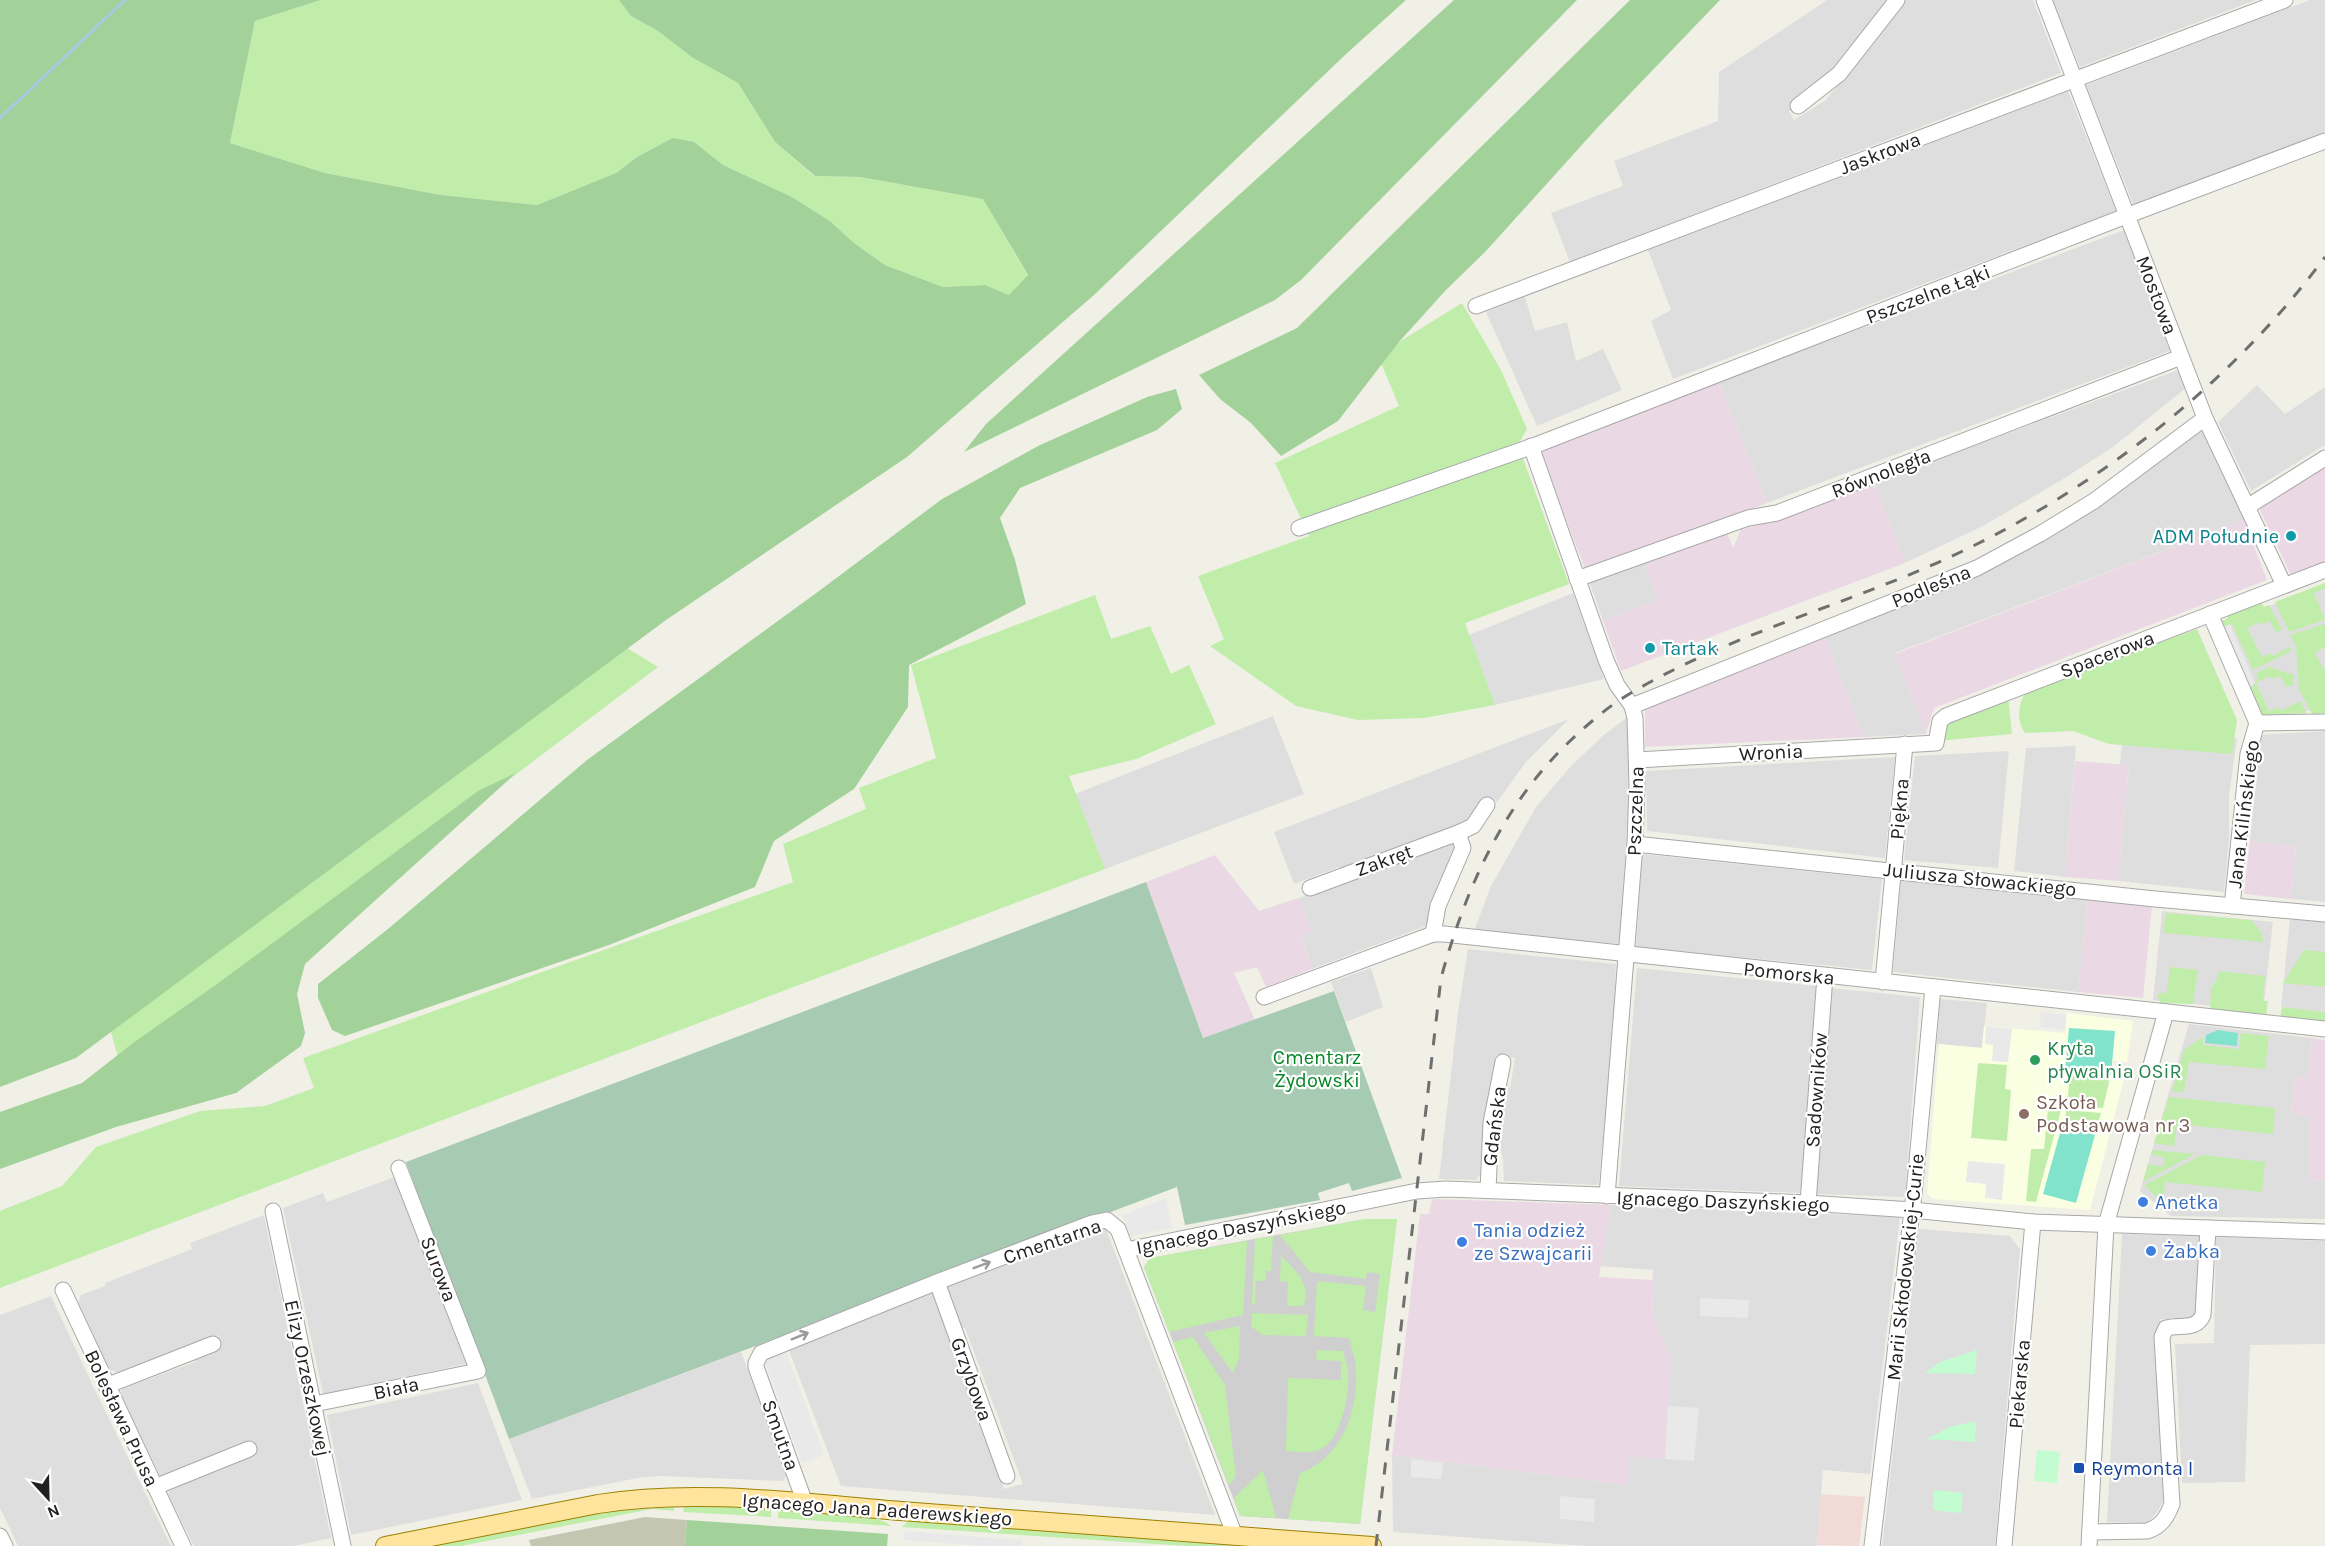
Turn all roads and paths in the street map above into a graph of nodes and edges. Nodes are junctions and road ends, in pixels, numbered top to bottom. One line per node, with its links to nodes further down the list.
1 (1897, 0): 5 (street)
2 (2044, 0): 4 (street, Mostowa)
3 (2285, 0): 4 (street, Jaskrowa)
4 (2075, 79): 7 (street, Mostowa); 8 (street, Jaskrowa)
5 (1798, 106)
6 (2325, 141): 7 (street, Pszczelne Łąki)
7 (2126, 216): 9 (street, Mostowa); 11 (street, Pszczelne Łąki)
8 (1476, 306)
9 (2181, 357): 10 (street, Mostowa); 16 (street, Równoległa)
10 (2205, 418): 13 (street, Mostowa); 19 (street, Podleśna)
11 (1531, 446): 14 (street, Pszczelne Łąki); 16 (street, Pszczelna)
12 (2325, 458): 13 (street)
13 (2247, 507): 17 (street, Mostowa)
14 (1299, 528)
15 (2325, 570): 17 (street, Spacerowa)
16 (1577, 579): 19 (street, Pszczelna)
17 (2284, 585): 18 (street, Spacerowa)
18 (2210, 615): 21 (street); 22 (street, Spacerowa)
19 (1632, 706): 23 (street, Pszczelna)
20 (2325, 722): 21 (street)
21 (2257, 723): 29 (street, Jana Kilińskiego)
22 (1905, 744): 23 (street, Wronia); 27 (street, Piękna)
23 (1637, 760): 26 (street, Pszczelna)
24 (1487, 805): 25 (street, Zakręt)
25 (1458, 833): 28 (street, Zakręt); 31 (street)
26 (1635, 844): 27 (street, Juliusza Słowackiego); 32 (street, Pszczelna)
27 (1893, 870): 29 (street, Juliusza Słowackiego); 34 (street, Piękna)
28 (1310, 888)
29 (2232, 906): 30 (street, Juliusza Słowackiego)
30 (2325, 914)
31 (1433, 934): 32 (street, Pomorska); 36 (street, Pomorska)
32 (1626, 955): 33 (street, Pomorska); 42 (street, Pszczelna)
33 (1825, 976): 34 (street, Pomorska); 43 (street, Sadowników)
34 (1883, 982): 35 (street, Pomorska)
35 (1933, 987): 37 (street, Pomorska); 44 (street, Marii Skłodowskiej-Curie)
36 (1264, 997)
37 (2166, 1012): 38 (street, Pomorska); 47 (street)
38 (2325, 1029)
39 (1503, 1062): 41 (street, Gdańska)
40 (399, 1168): 55 (street, Surowa)
41 (1488, 1190): 42 (street, Ignacego Daszyńskiego); 50 (street, Ignacego Daszyńskiego)
42 (1607, 1196): 43 (street, Ignacego Daszyńskiego)
43 (1808, 1203): 44 (street, Ignacego Daszyńskiego)
44 (1912, 1210): 46 (street, Ignacego Daszyńskiego); 70 (street, Marii Skłodowskiej-Curie)
45 (273, 1211): 57 (street, Elizy Orzeszkowej)
46 (2033, 1222): 47 (street, Ignacego Daszyńskiego); 71 (street, Piekarska)
47 (2106, 1225): 48 (street, Ignacego Daszyńskiego); 64 (street)
48 (2208, 1228): 49 (street, Ignacego Daszyńskiego); 64 (street)
49 (2325, 1232)
50 (1126, 1250): 51 (street, Cmentarna, one-way to 50); 63 (street, Cmentarna)
51 (937, 1282): 54 (street, Cmentarna, one-way to 51); 59 (street, Grzybowa)
52 (63, 1290): 56 (street, Bolesława Prusa)
53 (213, 1344): 56 (street)
54 (756, 1367): 61 (street, Smutna)
55 (478, 1371): 57 (street, Biała)
56 (106, 1386): 60 (street, Bolesława Prusa)
57 (314, 1404): 67 (street, Elizy Orzeszkowej)
58 (249, 1449): 60 (street)
59 (1007, 1476)
60 (154, 1486): 66 (street, Bolesława Prusa)
61 (806, 1503): 63 (main road, Ignacego Jana Paderewskiego); 68 (main road, Ignacego Jana Paderewskiego)
62 (0, 1536): 65 (street)
63 (1235, 1536): 69 (main road, Ignacego Jana Paderewskiego)
64 (2090, 1539)
65 (5, 1546)
66 (183, 1546)
67 (344, 1546)
68 (386, 1546)
69 (1372, 1546)
70 (1872, 1546)
71 (2004, 1546)

